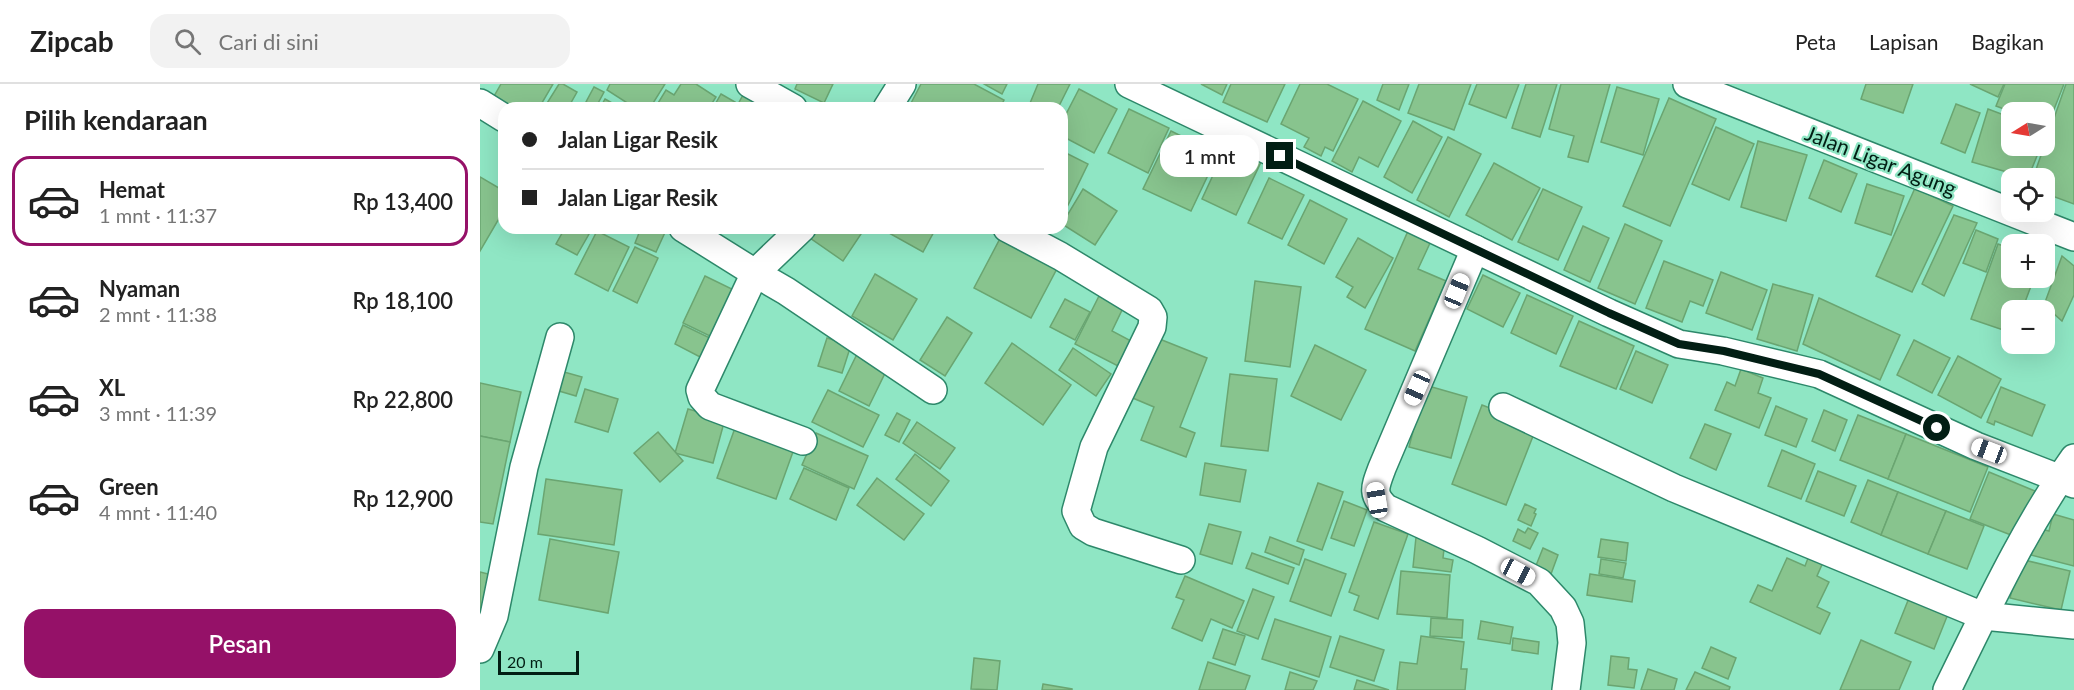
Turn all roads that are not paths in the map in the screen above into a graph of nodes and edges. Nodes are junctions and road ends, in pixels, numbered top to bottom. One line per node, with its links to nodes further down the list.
1 (750, 84): 5 (street)
2 (902, 84): 6 (street)
3 (1129, 84): 13 (street)
4 (1687, 84): 12 (street, Jalan Ligar Agung)
5 (782, 102)
6 (891, 102)
7 (480, 104): 8 (street)
8 (498, 114)
9 (693, 234): 14 (street)
10 (796, 234): 14 (street)
11 (1018, 234): 20 (street)
12 (2074, 237)
13 (1475, 249): 19 (street); 24 (street)
14 (755, 273): 16 (street); 18 (street)
15 (560, 337): 23 (street)
16 (933, 390)
17 (1503, 407): 21 (street)
18 (803, 441)
19 (2069, 474): 21 (street)
20 (1180, 561)
21 (1983, 616): 22 (street); 25 (street)
22 (2074, 625)
23 (480, 649)
24 (1566, 690)
25 (1947, 690)

